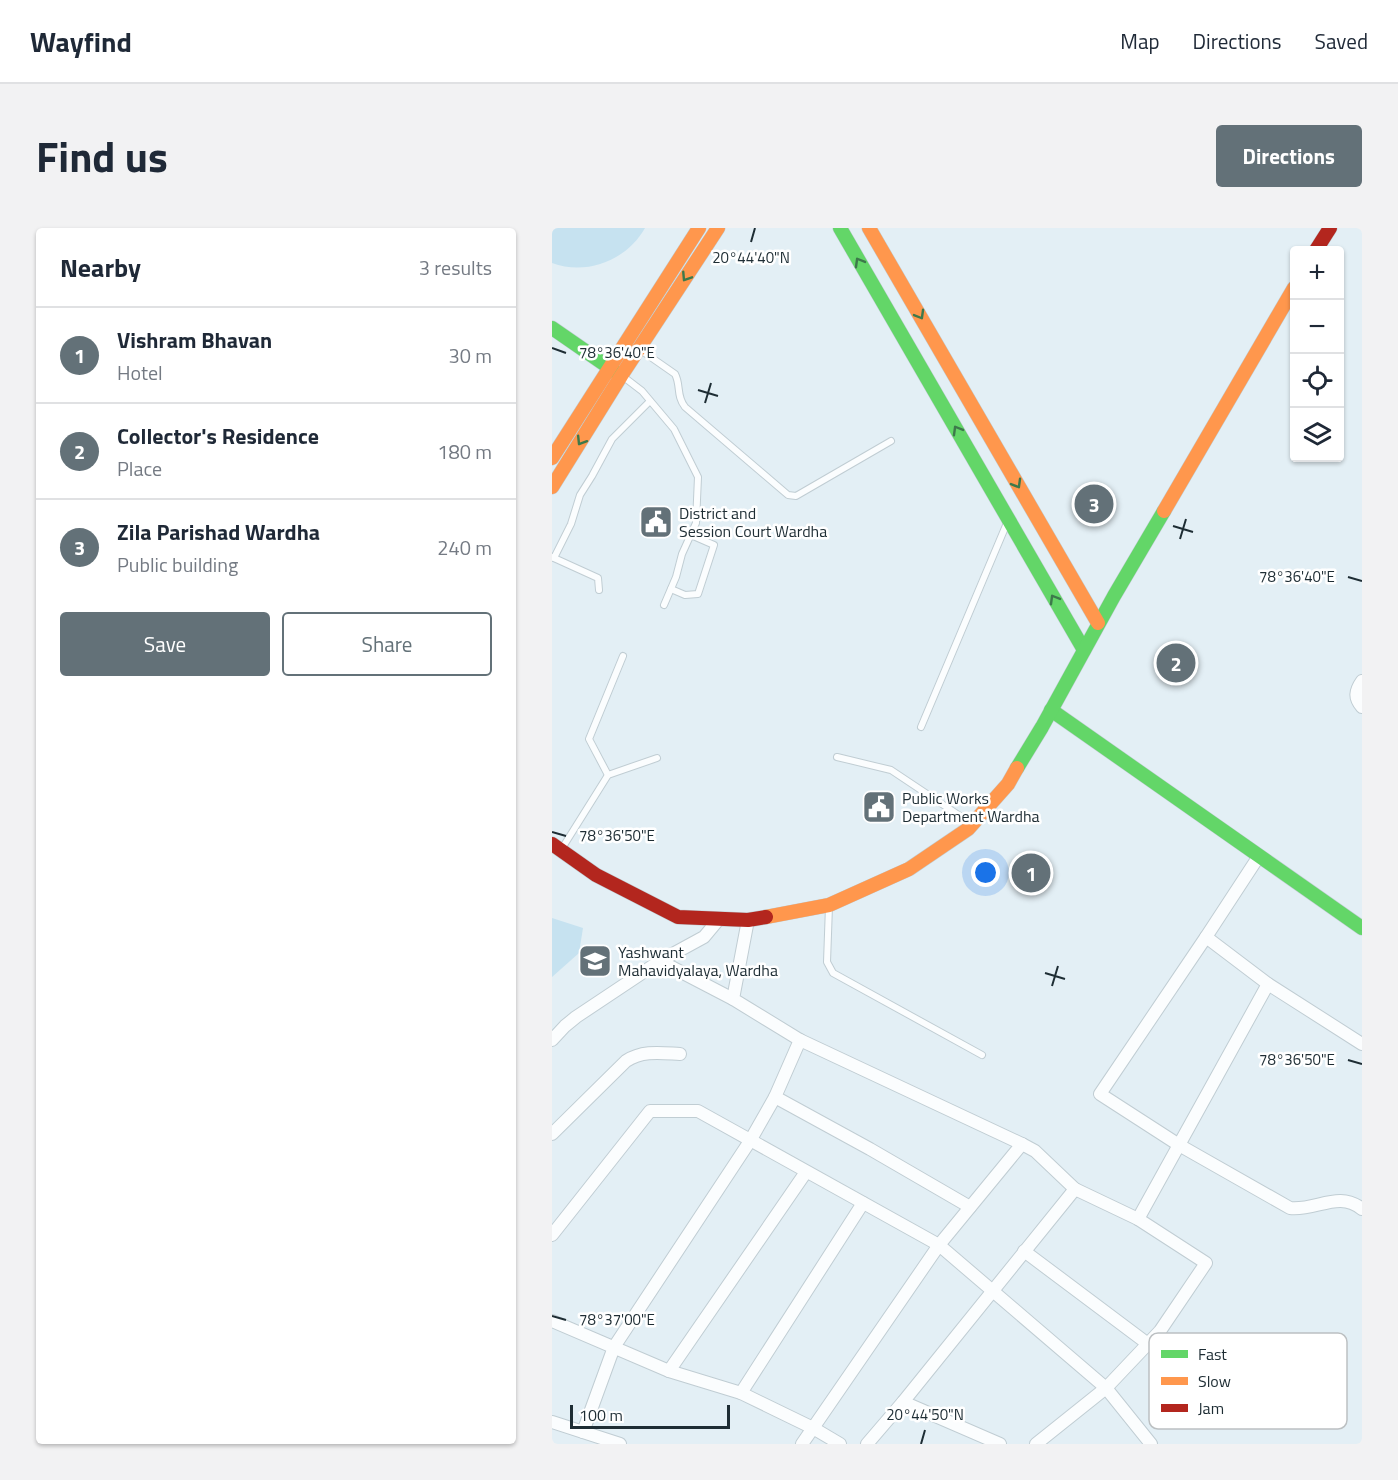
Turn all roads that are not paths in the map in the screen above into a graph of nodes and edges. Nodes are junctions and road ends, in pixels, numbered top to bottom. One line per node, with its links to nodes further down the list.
1 (699, 228): 10 (main road)
2 (718, 228): 9 (main road, one-way to 9)
3 (840, 228): 16 (main road, one-way to 3)
4 (869, 228): 22 (main road, one-way to 22)
5 (1330, 228): 6 (main road)
6 (1319, 246)
7 (1290, 295): 22 (main road)
8 (552, 328): 10 (main road)
9 (639, 349): 11 (main road); 13 (lane)
10 (609, 368): 11 (main road); 14 (main road)
11 (621, 376): 12 (lane); 15 (main road, one-way to 15)
12 (650, 401): 17 (lane); 18 (lane)
13 (891, 441)
14 (552, 458)
15 (552, 487)
16 (1008, 519): 23 (main road, one-way to 16); 28 (lane)
17 (691, 535): 19 (lane); 19 (lane)
18 (553, 558): 20 (lane)
19 (671, 589): 21 (lane)
20 (599, 590)
21 (664, 605)
22 (1098, 623): 23 (main road)
23 (1084, 650): 27 (main road)
24 (623, 656): 31 (lane)
25 (1362, 681): 26 (street)
26 (1362, 707)
27 (1051, 710): 32 (main road); 34 (main road)
28 (921, 727)
29 (837, 757): 32 (lane)
30 (657, 758): 31 (lane)
31 (608, 775): 33 (lane)
32 (974, 822): 35 (main road)
33 (556, 848): 36 (main road)
34 (1259, 856): 38 (main road); 39 (street)
35 (830, 905): 37 (main road); 47 (lane)
36 (719, 919): 37 (main road); 40 (street)
37 (748, 920): 42 (street)
38 (1362, 928)
39 (1206, 937): 41 (street); 52 (street)
40 (660, 962): 42 (street); 43 (street)
41 (1268, 984): 45 (street); 52 (street)
42 (733, 999): 44 (street)
43 (552, 1040)
44 (800, 1040): 48 (street); 51 (street)
45 (1362, 1044)
46 (680, 1054): 49 (street)
47 (982, 1055)
48 (775, 1097): 50 (street); 56 (street)
49 (552, 1134)
50 (750, 1141): 53 (street); 59 (street); 66 (street)
51 (1022, 1144): 54 (street); 56 (street)
52 (1179, 1145): 57 (street); 58 (street)
53 (806, 1172): 55 (street); 67 (street)
54 (1075, 1189): 58 (street); 61 (street)
55 (863, 1203): 60 (street); 69 (street)
56 (970, 1207): 60 (street)
57 (1362, 1209)
58 (1138, 1219): 64 (street)
59 (552, 1234)
60 (939, 1245): 62 (street); 72 (street)
61 (1024, 1251): 62 (street); 65 (street)
62 (992, 1291): 68 (street); 70 (street)
63 (552, 1322): 66 (street)
64 (1158, 1333)
65 (1148, 1344): 68 (street)
66 (614, 1347): 67 (street); 73 (street)
67 (669, 1371): 69 (street)
68 (1106, 1388): 79 (street); 80 (street)
69 (741, 1392): 72 (street)
70 (903, 1402): 77 (street); 78 (street)
71 (552, 1422): 73 (street)
72 (813, 1428): 75 (street); 76 (street)
73 (583, 1432): 74 (street)
74 (620, 1444)
75 (802, 1444)
76 (840, 1444)
77 (867, 1444)
78 (1000, 1444)
79 (1036, 1444)
80 (1151, 1444)

